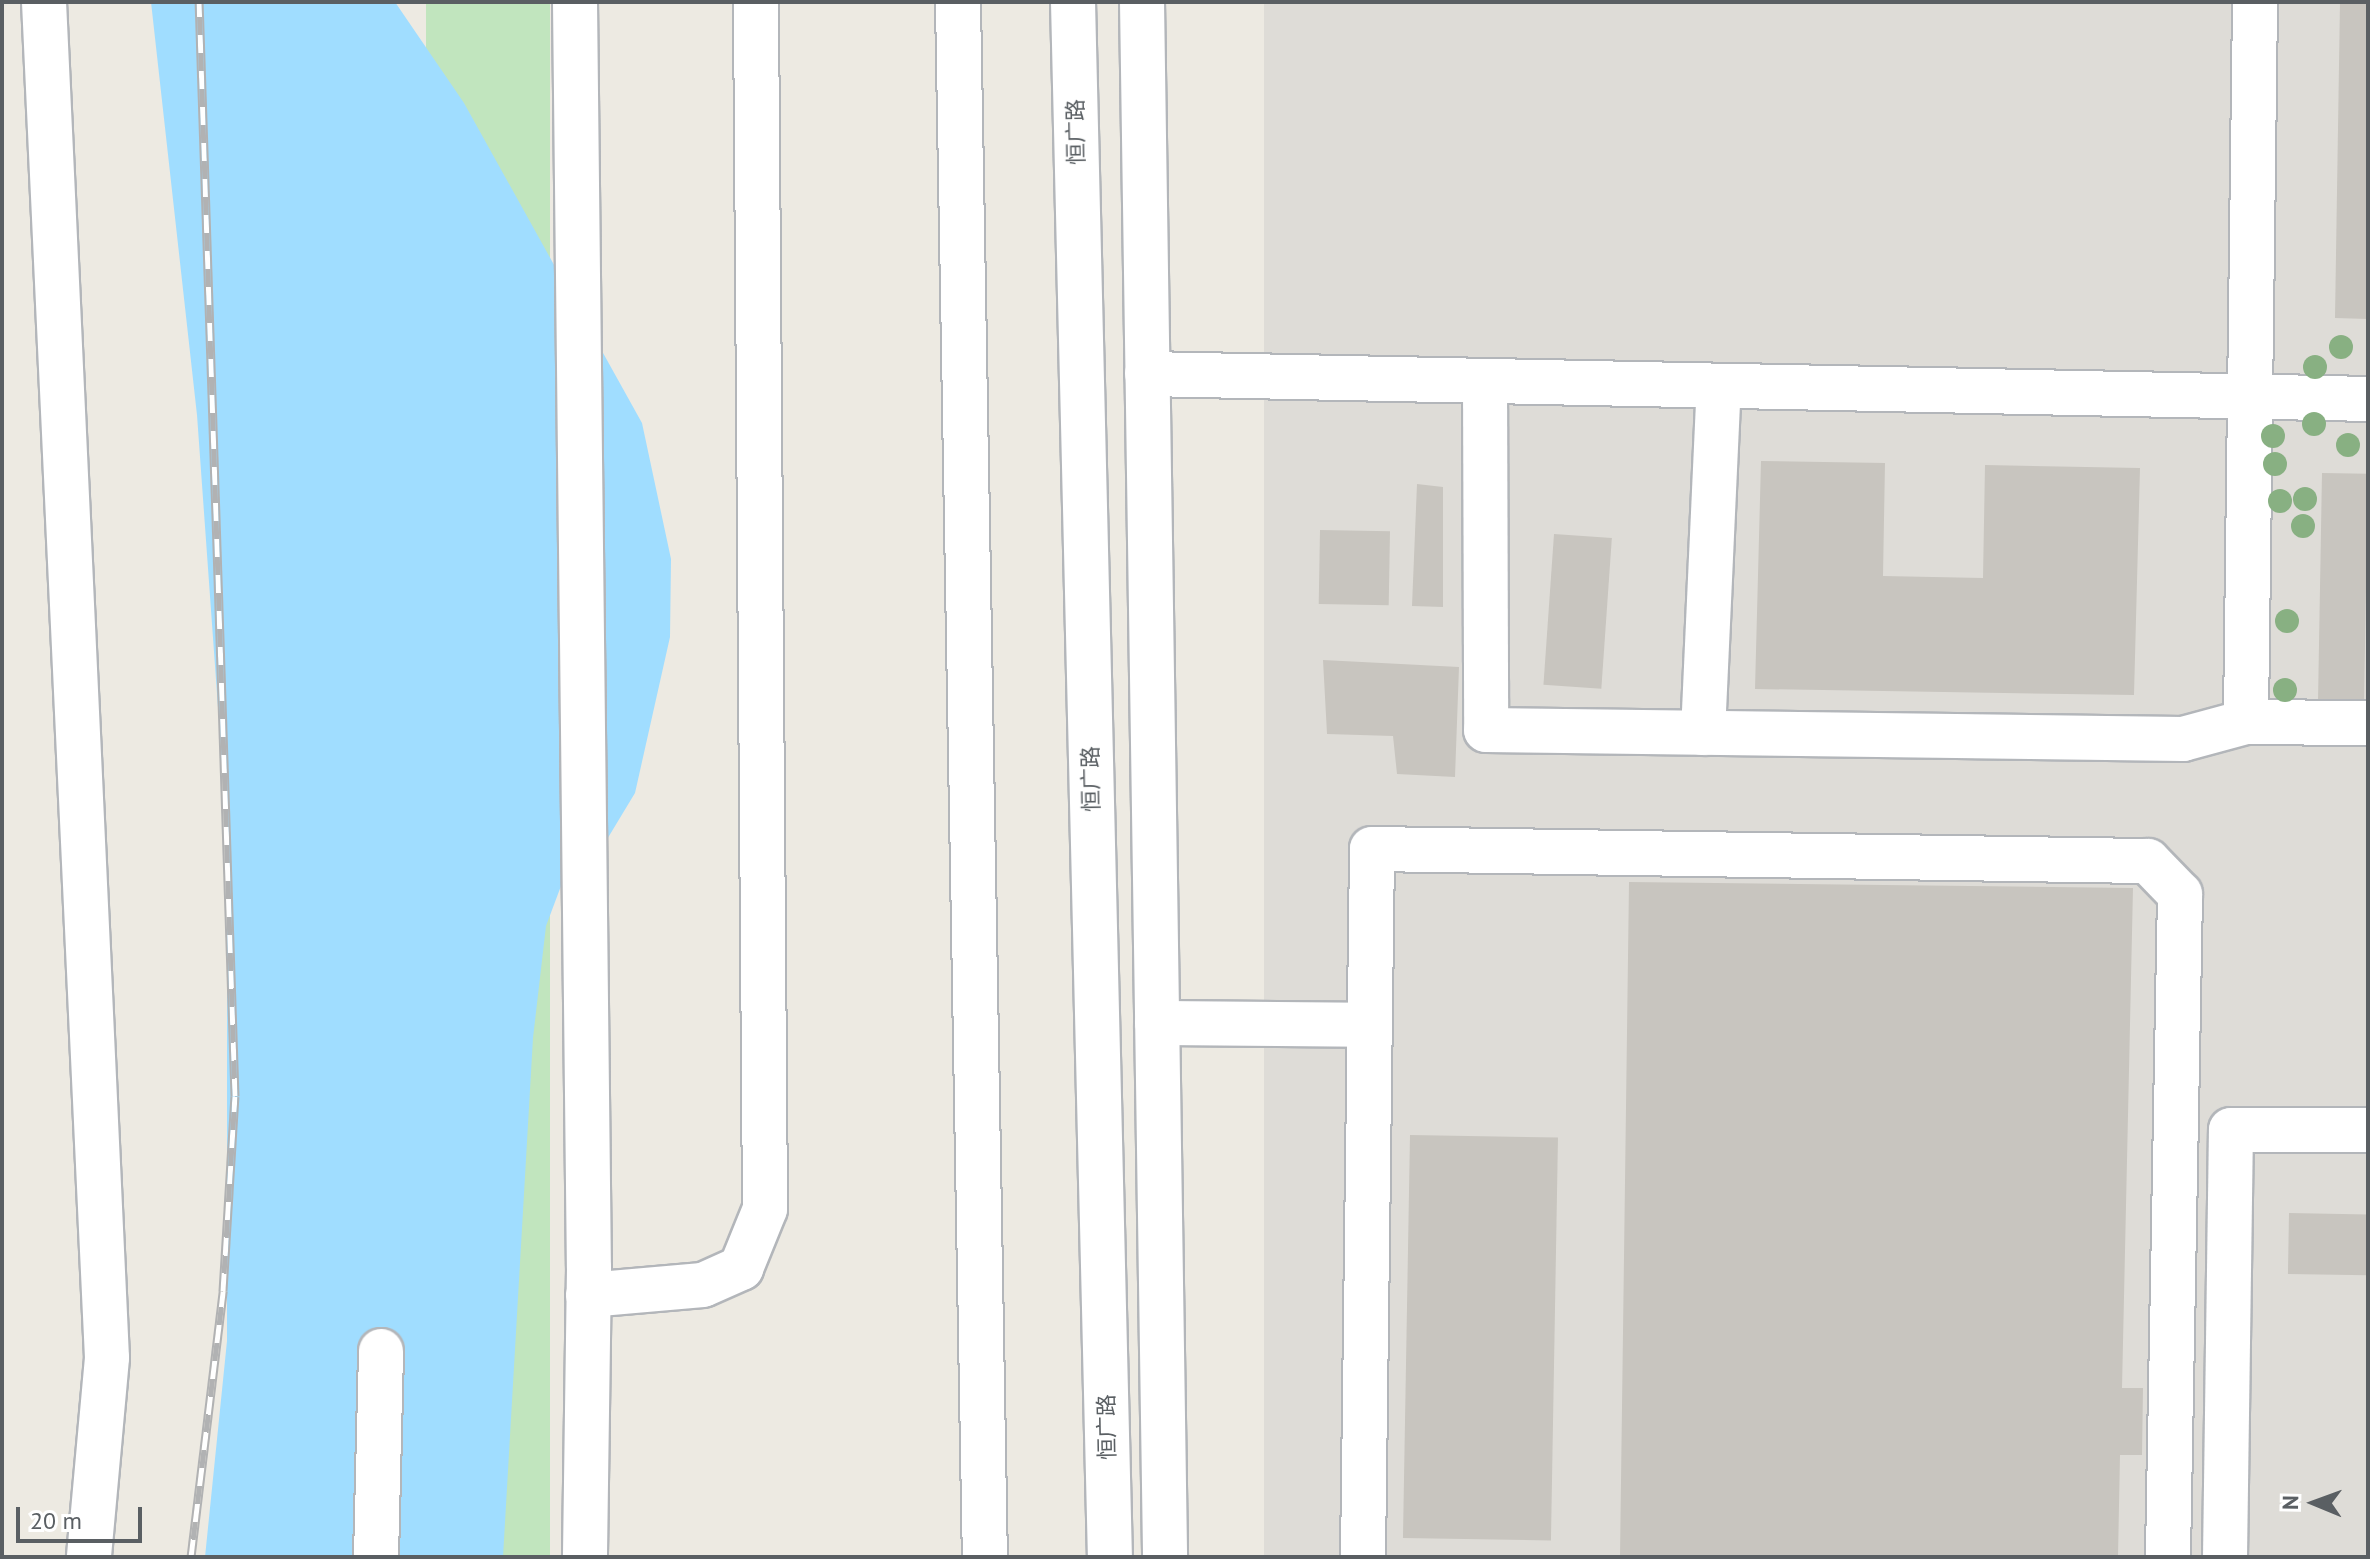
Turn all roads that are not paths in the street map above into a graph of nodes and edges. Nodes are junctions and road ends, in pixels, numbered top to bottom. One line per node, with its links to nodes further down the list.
1 (44, 2): 21 (street)
2 (575, 2): 19 (street)
3 (756, 2): 19 (street)
4 (958, 2): 24 (street)
5 (1073, 2): 25 (street, 恒广路)
6 (1142, 2): 8 (street)
7 (2255, 2): 11 (street)
8 (1147, 374): 9 (street); 16 (street)
9 (1485, 381): 10 (street); 15 (street)
10 (1719, 386): 11 (street); 15 (street)
11 (2248, 398): 12 (street); 13 (street)
12 (2368, 399)
13 (2246, 722): 14 (street); 15 (street)
14 (2368, 723)
15 (1703, 733)
16 (1157, 1023): 17 (street); 26 (street)
17 (1369, 1025): 27 (street); 28 (street)
18 (2368, 1130): 29 (street)
19 (588, 1295): 23 (street)
20 (381, 1351): 22 (street)
21 (89, 1557)
22 (376, 1557)
23 (585, 1557)
24 (985, 1557)
25 (1110, 1557)
26 (1165, 1557)
27 (1363, 1557)
28 (2168, 1557)
29 (2225, 1557)

